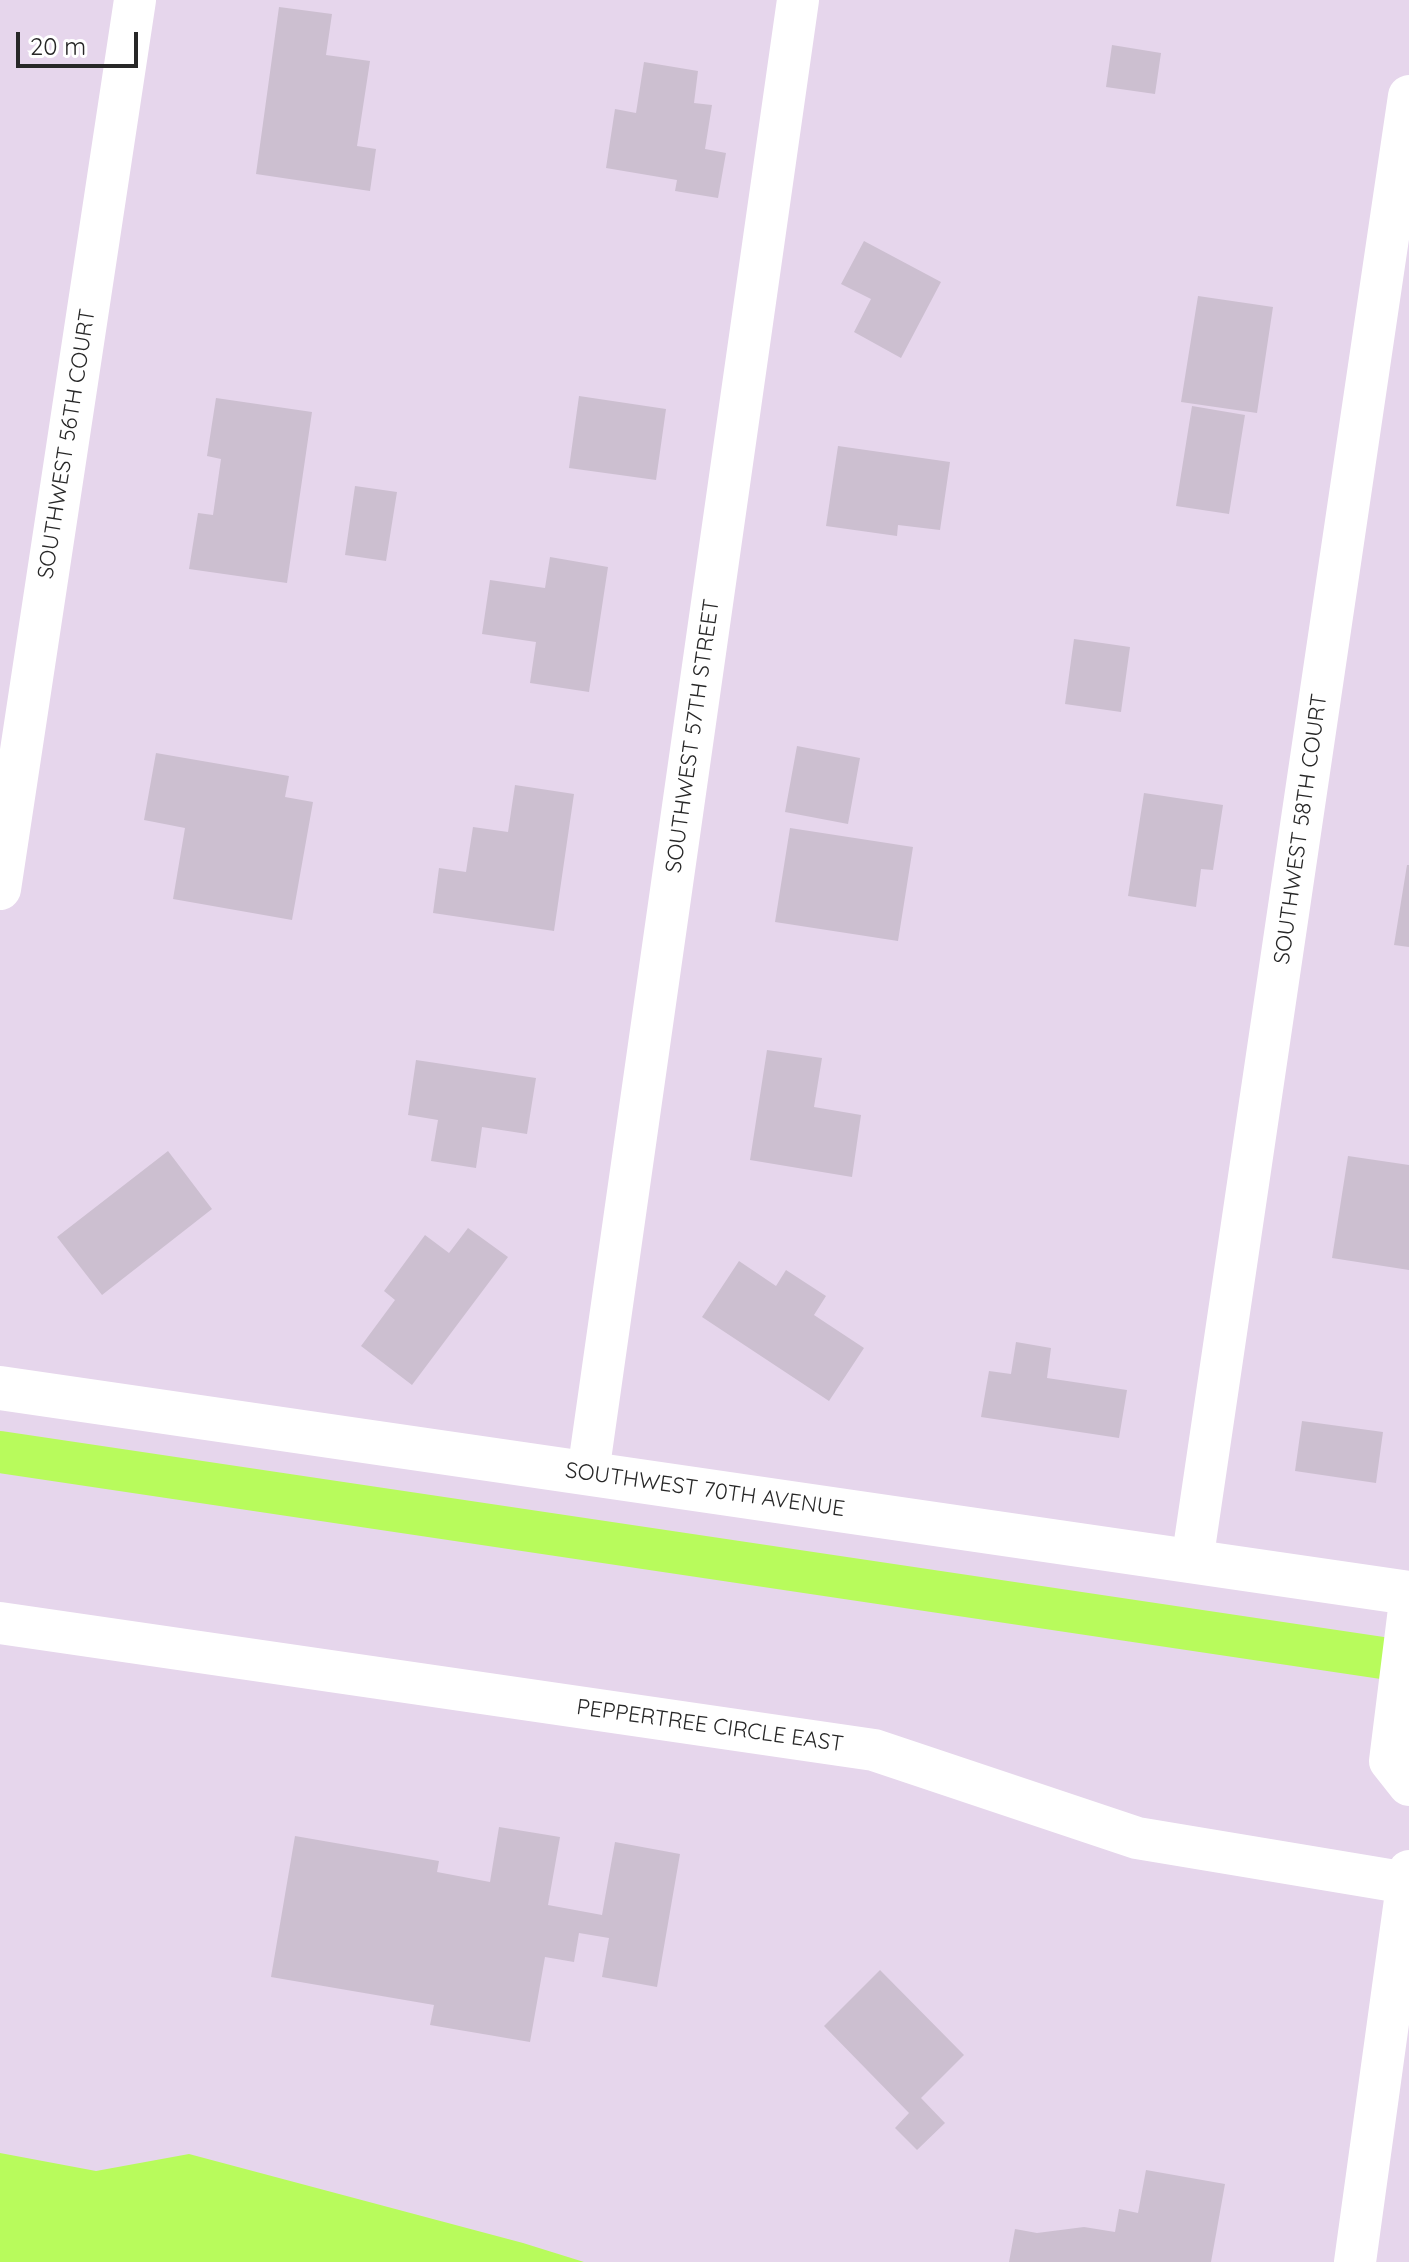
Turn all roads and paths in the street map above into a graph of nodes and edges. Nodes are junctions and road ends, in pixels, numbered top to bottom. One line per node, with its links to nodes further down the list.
1 (135, 0): 4 (street, SOUTHWEST 56TH COURT)
2 (798, 0): 6 (street, SOUTHWEST 57TH STREET)
3 (1409, 96): 7 (street, SOUTHWEST 58TH COURT)
4 (0, 889)
5 (0, 1388): 6 (street, SOUTHWEST 70TH AVENUE)
6 (588, 1473): 7 (street, SOUTHWEST 70TH AVENUE)
7 (1192, 1562): 8 (street, SOUTHWEST 70TH AVENUE)
8 (1409, 1593)
9 (1409, 1609): 11 (street)
10 (0, 1623): 12 (street, PEPPERTREE CIRCLE EAST)
11 (1409, 1785)
12 (1408, 1877): 13 (street)
13 (1355, 2262)

